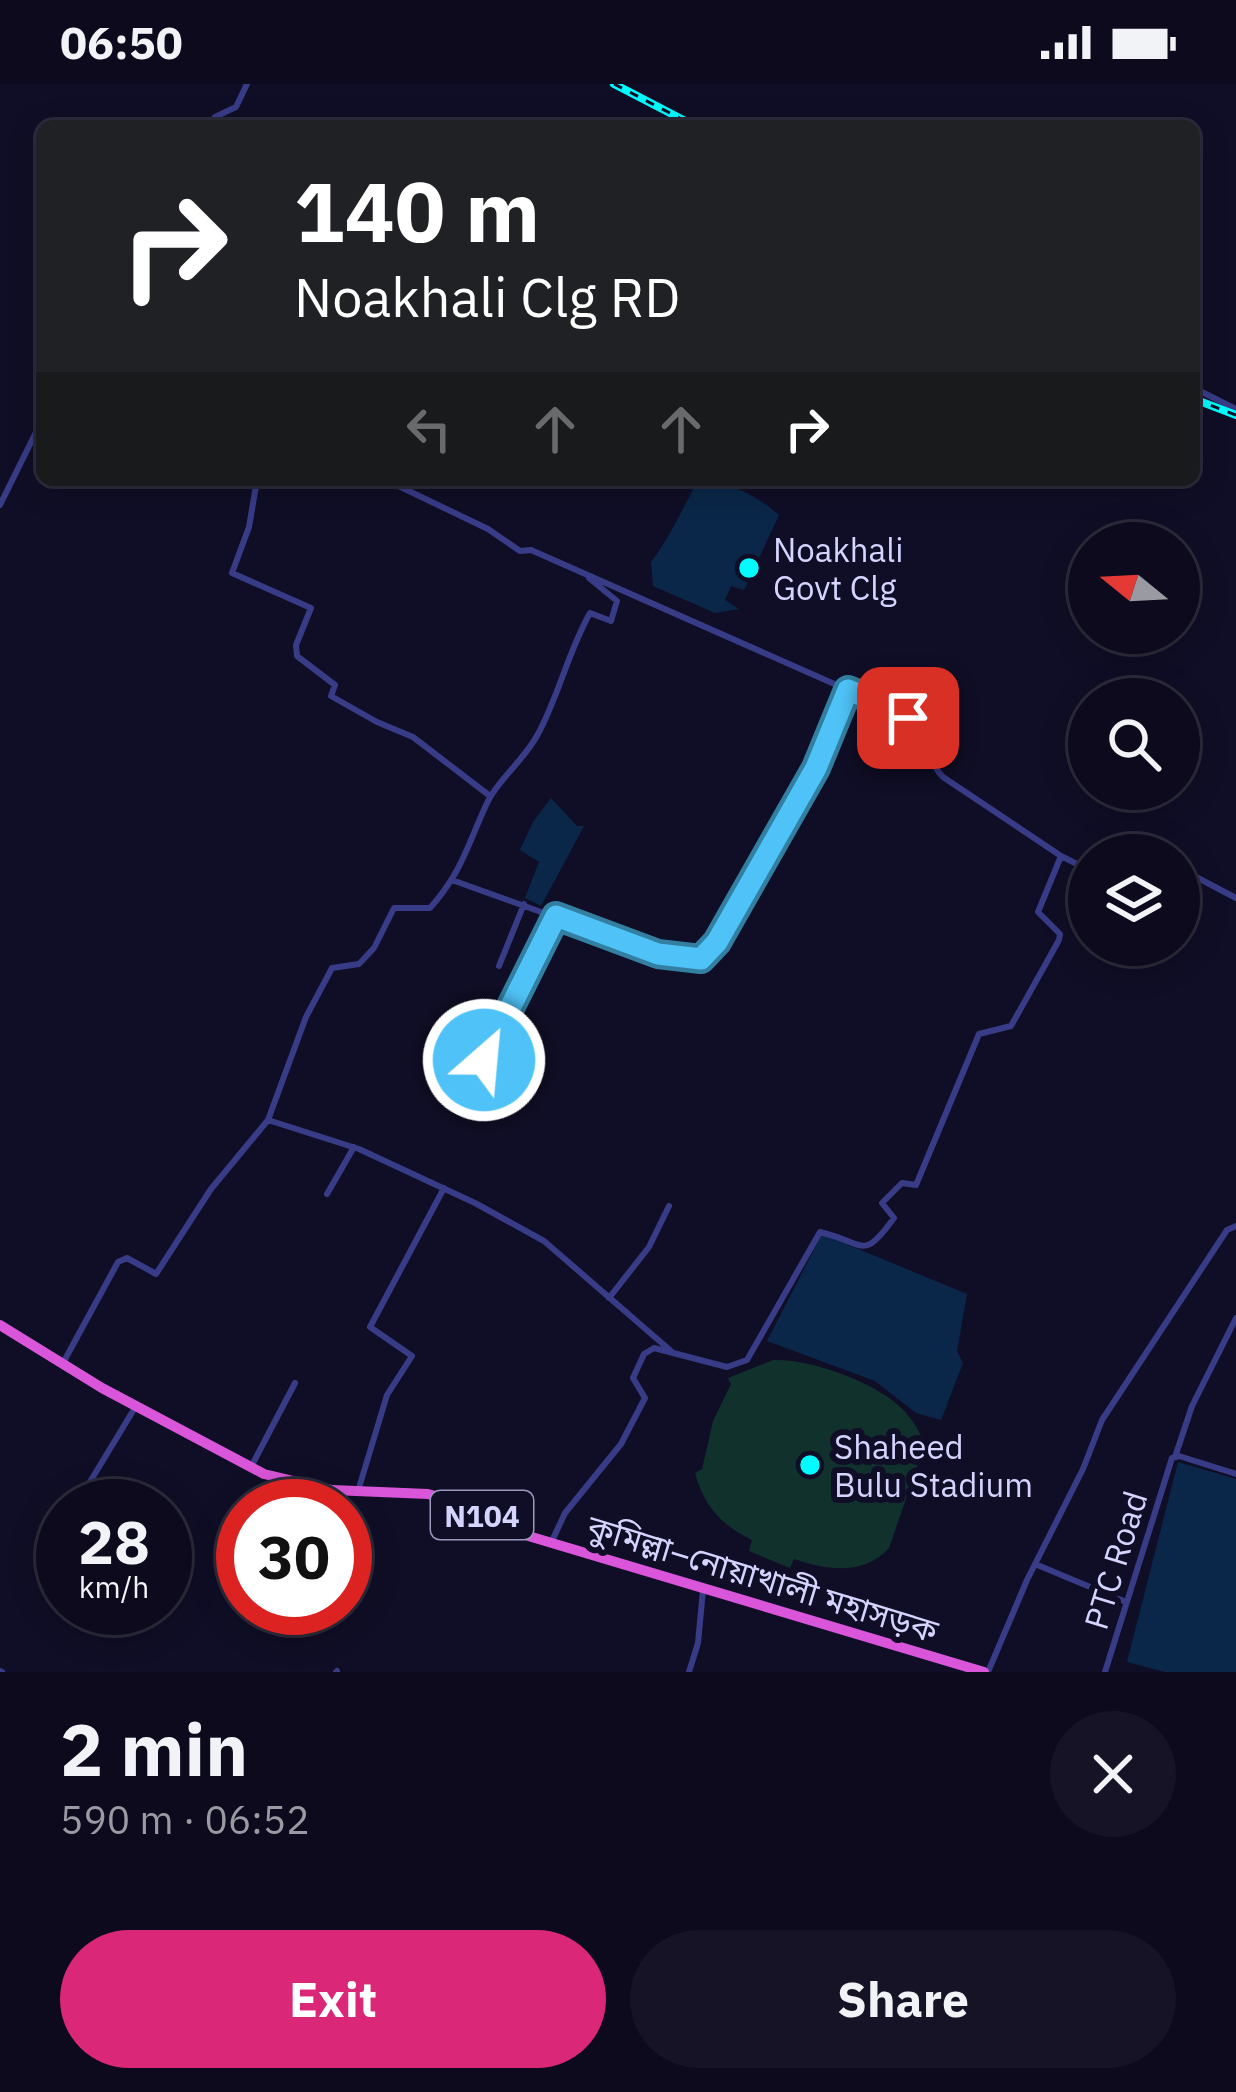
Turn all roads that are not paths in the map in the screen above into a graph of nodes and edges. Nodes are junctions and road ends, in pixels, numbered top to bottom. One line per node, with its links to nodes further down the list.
1 (247, 84): 2 (street)
2 (213, 120)
3 (1200, 391): 4 (street)
4 (1236, 409)
5 (36, 432): 8 (street)
6 (256, 486): 11 (street)
7 (398, 486): 9 (street)
8 (0, 505)
9 (589, 578): 10 (street); 11 (street)
10 (848, 690): 12 (street); 18 (street)
11 (490, 796): 15 (street)
12 (1061, 856): 13 (street); 30 (street)
13 (1068, 860)
14 (1200, 879): 16 (street)
15 (452, 880): 17 (street); 21 (street)
16 (1236, 898)
17 (524, 904): 18 (street); 19 (street)
18 (556, 916): 20 (street)
19 (499, 966)
20 (484, 1060)
21 (268, 1120): 22 (street); 31 (street)
22 (354, 1147): 23 (street); 24 (street)
23 (443, 1188): 27 (street); 39 (street)
24 (327, 1194)
25 (669, 1206): 27 (street)
26 (1236, 1226): 42 (street)
27 (609, 1298): 30 (street)
28 (1236, 1318): 34 (street)
29 (0, 1325): 31 (highway, কুমিল্লা–নোয়াখালী মহাসড়ক / N104)
30 (673, 1353): 41 (street)
31 (63, 1363): 33 (highway, কুমিল্লা–নোয়াখালী মহাসড়ক / N104)
32 (295, 1383): 35 (street)
33 (136, 1406): 35 (highway, কুমিল্লা–নোয়াখালী মহাসড়ক / N104); 37 (street)
34 (1175, 1457): 36 (street, PTC Road); 44 (street, PTC Road)
35 (251, 1467): 38 (highway, কুমিল্লা–নোয়াখালী মহাসড়ক / N104)
36 (1236, 1474)
37 (92, 1479)
38 (279, 1479)
39 (362, 1479)
40 (372, 1492): 41 (highway, কুমিল্লা–নোয়াখালী মহাসড়ক / N104)
41 (551, 1543): 43 (highway, কুমিল্লা–নোয়াখালী মহাসড়ক / N104)
42 (1035, 1564): 44 (street); 46 (street)
43 (703, 1590): 45 (street); 46 (highway, কুমিল্লা–নোয়াখালী মহাসড়ক / N104)
44 (1127, 1602): 47 (street, PTC Road)
45 (689, 1672)
46 (986, 1672)
47 (1105, 1672)

